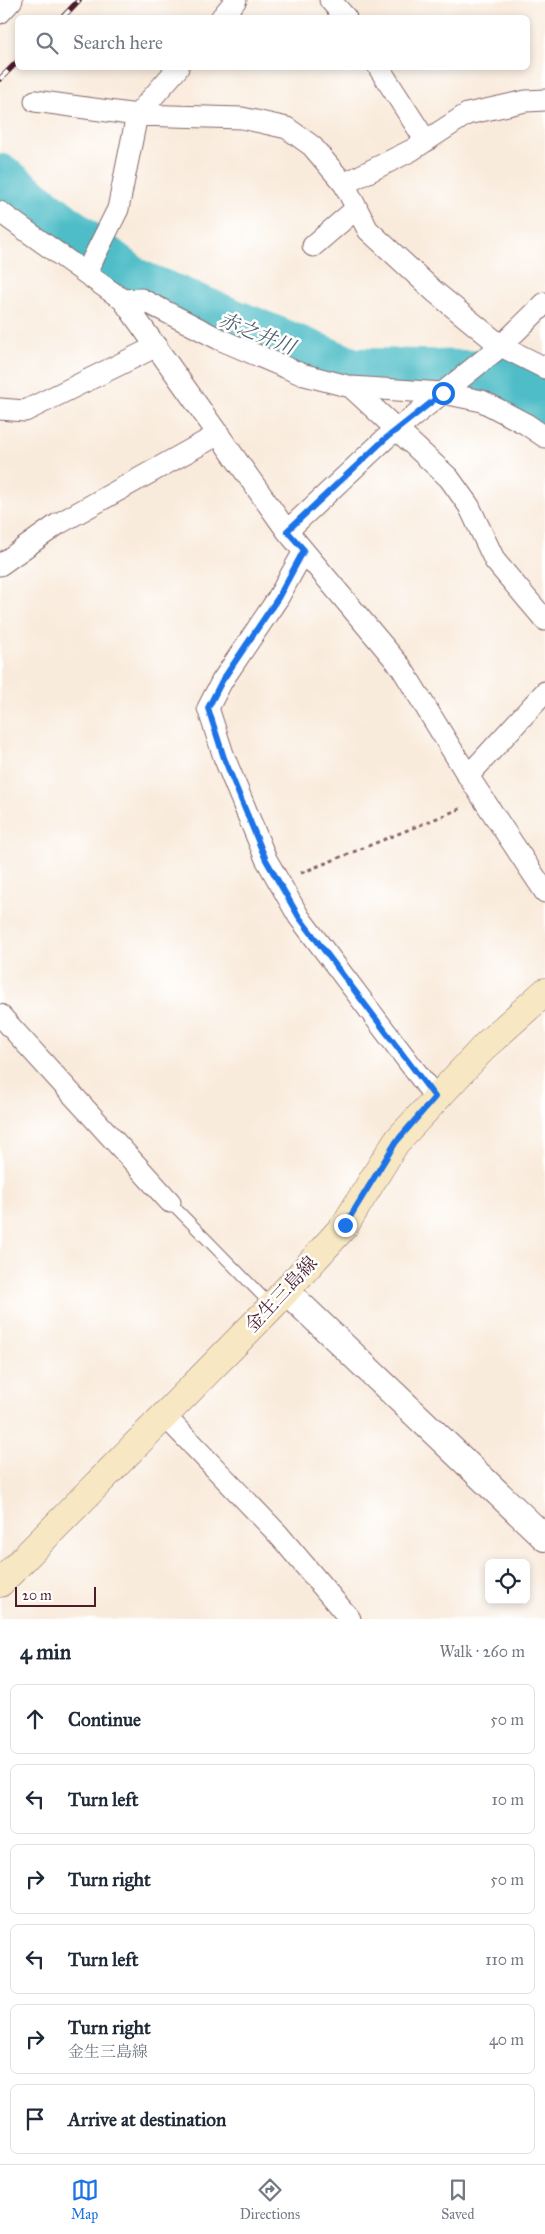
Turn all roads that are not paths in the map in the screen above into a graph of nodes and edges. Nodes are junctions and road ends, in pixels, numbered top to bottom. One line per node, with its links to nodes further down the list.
1 (12, 0): 4 (street)
2 (236, 0): 5 (street)
3 (330, 0): 6 (street)
4 (0, 13)
5 (224, 15)
6 (343, 15)
7 (176, 70): 11 (street)
8 (380, 70): 12 (street)
9 (545, 100): 12 (street)
10 (35, 101): 11 (street)
11 (137, 116): 13 (street); 17 (street)
12 (426, 141): 13 (street)
13 (344, 184): 14 (street)
14 (356, 208): 16 (street); 21 (street)
15 (0, 212): 17 (street)
16 (313, 246)
17 (88, 267): 18 (street)
18 (124, 300): 20 (street); 23 (street)
19 (545, 302): 21 (street)
20 (157, 346): 25 (street); 27 (street)
21 (501, 346): 22 (street); 24 (street)
22 (545, 368)
23 (351, 387): 24 (street); 26 (street)
24 (447, 390): 26 (street); 28 (street)
25 (0, 409)
26 (396, 430): 29 (street); 32 (street)
27 (219, 434): 29 (street); 31 (street)
28 (545, 437)
29 (287, 531): 30 (street)
30 (304, 550): 34 (street); 38 (street)
31 (0, 565)
32 (545, 620)
33 (545, 692): 34 (street)
34 (468, 776): 35 (street)
35 (545, 892)
36 (545, 992): 38 (main road, 金生三島線)
37 (0, 1015): 39 (street)
38 (435, 1097): 40 (main road, 金生三島線)
39 (170, 1202): 40 (lane)
40 (279, 1298): 41 (main road, 金生三島線); 42 (street)
41 (164, 1415): 43 (main road, 金生三島線); 44 (street)
42 (545, 1538)
43 (0, 1583)
44 (350, 1619)

